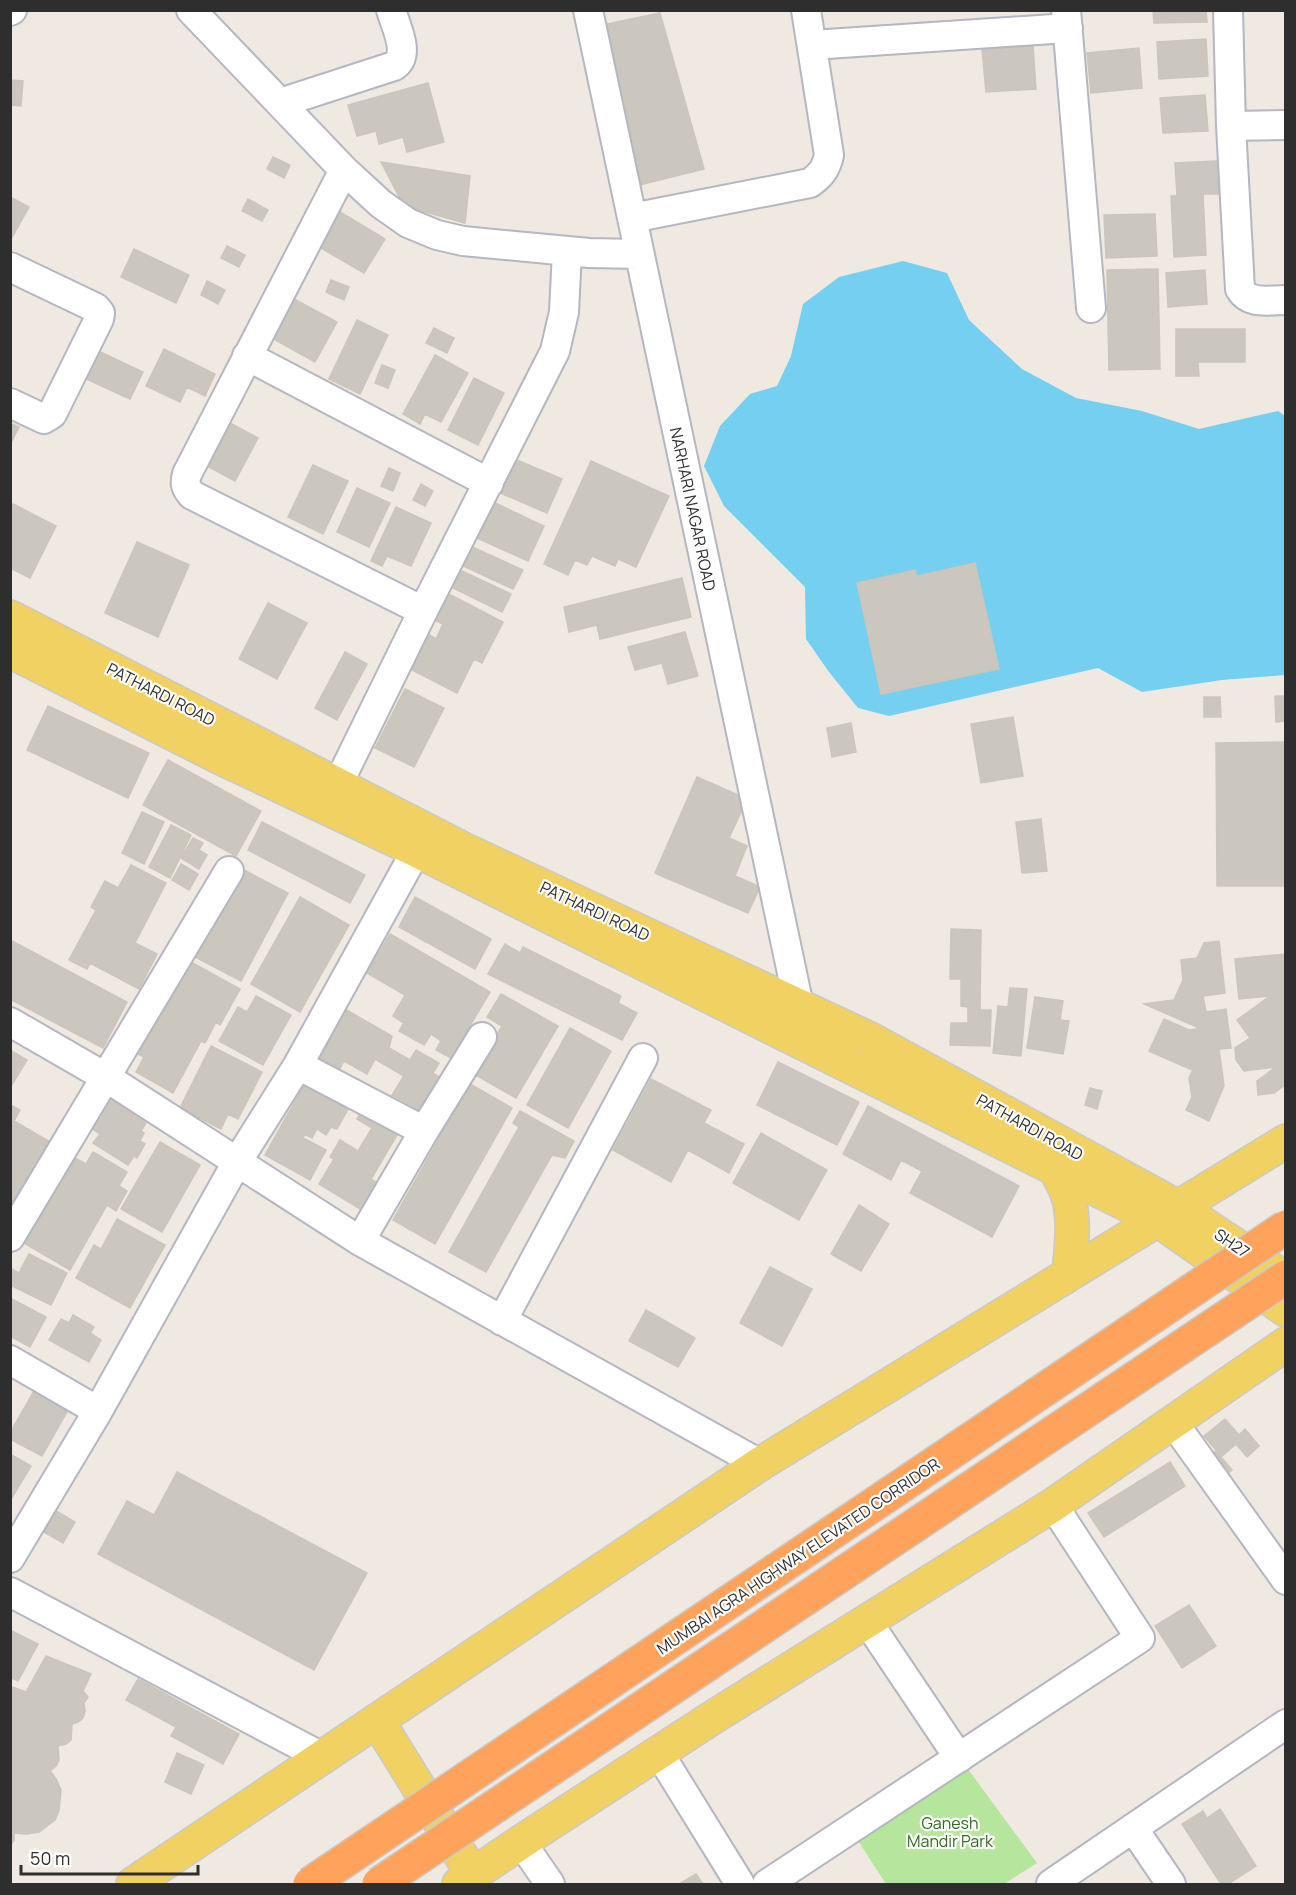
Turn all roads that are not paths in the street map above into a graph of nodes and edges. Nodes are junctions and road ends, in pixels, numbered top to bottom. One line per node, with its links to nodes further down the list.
1 (191, 10): 8 (street)
2 (392, 10): 8 (street)
3 (588, 10): 12 (street, NARHARI NAGAR ROAD)
4 (806, 10): 7 (street)
5 (1228, 10): 10 (street)
6 (1067, 20): 7 (street); 17 (street)
7 (812, 45): 12 (street)
8 (279, 103): 11 (street)
9 (1286, 124): 10 (street)
10 (1231, 126): 16 (street)
11 (344, 170): 13 (street); 18 (street)
12 (632, 218): 14 (street, NARHARI NAGAR ROAD)
13 (567, 251): 14 (street); 20 (street)
14 (639, 254): 27 (street, NARHARI NAGAR ROAD)
15 (10, 267): 19 (street)
16 (1286, 300)
17 (1091, 308)
18 (247, 356): 20 (street); 21 (street)
19 (10, 403)
20 (489, 483): 21 (street)
21 (423, 611): 24 (street)
22 (10, 617): 24 (main road, PATHARDI ROAD / SH27)
23 (12, 657): 25 (main road)
24 (338, 784): 25 (main road, PATHARDI ROAD / SH27)
25 (422, 840): 27 (main road, PATHARDI ROAD / SH27); 30 (main road); 32 (street)
26 (229, 871): 33 (street)
27 (799, 1006): 30 (street); 38 (main road, PATHARDI ROAD / SH27)
28 (10, 1022): 33 (street)
29 (482, 1036): 34 (street)
30 (793, 1039): 37 (main road)
31 (643, 1058): 45 (street)
32 (298, 1065): 34 (street); 36 (street)
33 (107, 1078): 36 (street); 40 (street)
34 (423, 1131): 41 (street)
35 (1286, 1141): 38 (main road)
36 (237, 1162): 41 (street); 48 (street)
37 (1055, 1169): 38 (main road); 42 (main road)
38 (1168, 1214): 42 (main road); 43 (main road, SH27 / SH27); 44 (main road)
39 (1286, 1227): 65 (highway, MUMBAI AGRA HIGHWAY ELEVATED CORRIDOR, bridge)
40 (10, 1237)
41 (360, 1241): 45 (street)
42 (1069, 1274): 50 (main road)
43 (1286, 1278): 66 (highway, bridge)
44 (1286, 1310)
45 (502, 1322): 50 (street)
46 (1286, 1344): 49 (main road)
47 (10, 1359): 48 (street)
48 (98, 1411): 52 (street)
49 (1173, 1422): 51 (main road); 53 (street)
50 (760, 1464): 56 (main road)
51 (1053, 1505): 55 (main road); 60 (street)
52 (10, 1558)
53 (1286, 1580)
54 (10, 1592): 59 (street)
55 (867, 1621): 58 (main road); 60 (street)
56 (377, 1720): 59 (main road); 63 (main road)
57 (1286, 1724): 61 (street)
58 (658, 1753): 62 (main road); 68 (street)
59 (322, 1757): 64 (main road)
60 (959, 1758): 69 (street)
61 (1133, 1828): 70 (street); 71 (street)
62 (521, 1842): 63 (main road); 67 (street)
63 (466, 1880)
64 (134, 1884)
65 (310, 1884)
66 (379, 1884)
67 (550, 1884)
68 (740, 1884)
69 (767, 1884)
70 (1050, 1884)
71 (1171, 1884)

